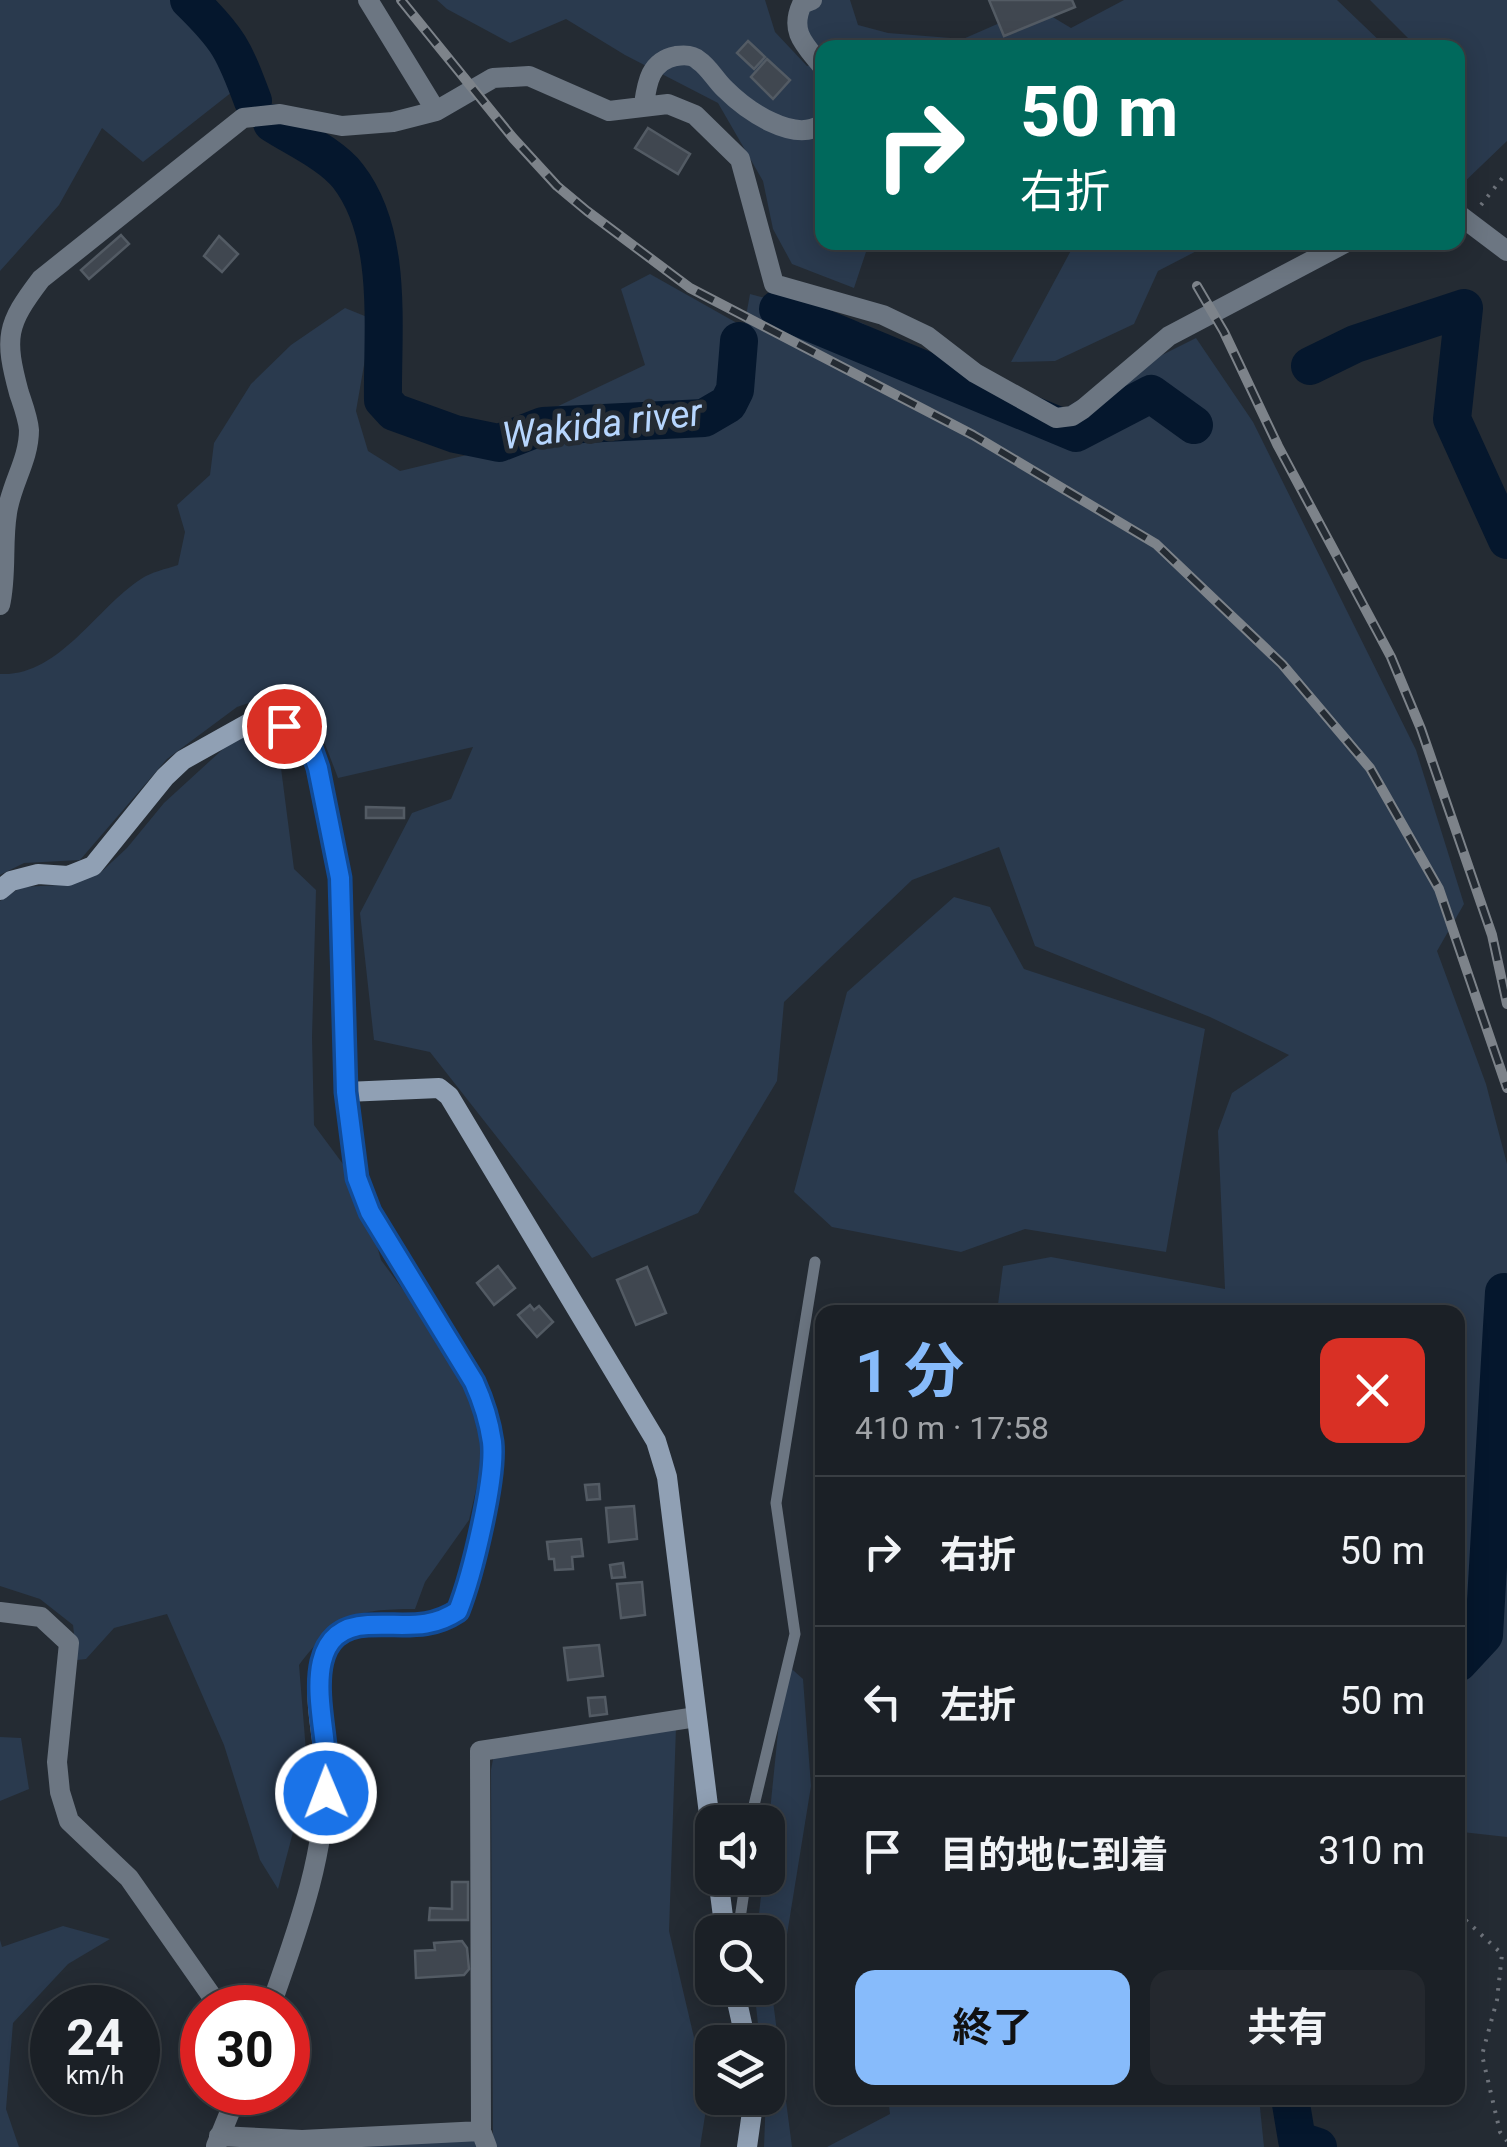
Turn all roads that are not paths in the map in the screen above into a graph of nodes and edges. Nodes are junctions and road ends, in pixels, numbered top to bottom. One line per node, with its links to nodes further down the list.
1 (368, 0): 5 (street)
2 (812, 0): 3 (street)
3 (815, 58)
4 (644, 104): 5 (street); 6 (street); 8 (street)
5 (436, 111): 10 (street)
6 (815, 129)
7 (1465, 218): 9 (street)
8 (1332, 250)
9 (1507, 250)
10 (0, 605)
11 (0, 890): 12 (street)
12 (346, 1092): 15 (street); 19 (street)
13 (815, 1262): 17 (lane)
14 (0, 1612): 18 (street)
15 (696, 1717): 16 (street); 22 (street)
16 (708, 1805)
17 (754, 1805)
18 (204, 1985)
19 (278, 1985)
20 (228, 2115): 23 (street)
21 (752, 2115): 25 (street)
22 (484, 2139): 24 (street)
23 (217, 2141): 24 (street)
24 (303, 2144)
25 (747, 2147)

